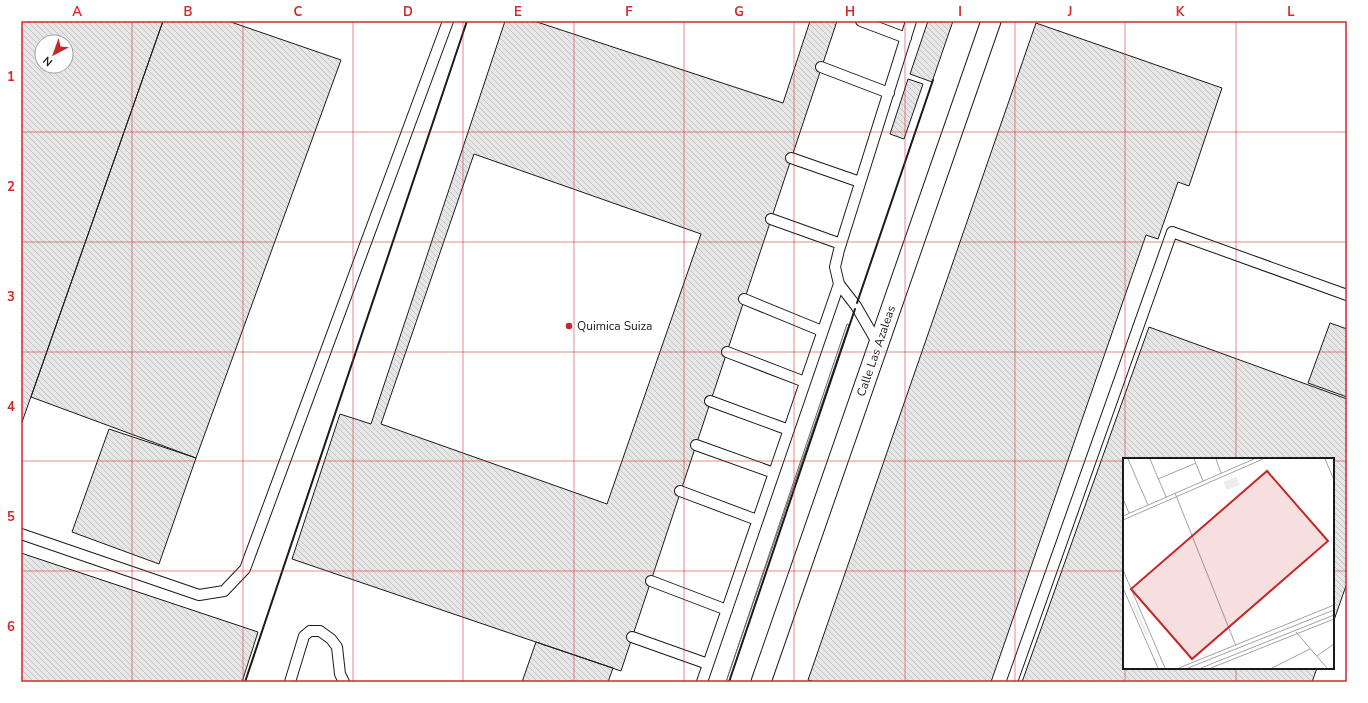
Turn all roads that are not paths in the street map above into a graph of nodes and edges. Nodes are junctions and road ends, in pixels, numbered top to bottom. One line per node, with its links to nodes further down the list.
1 (448, 21): 25 (lane)
2 (860, 21): 5 (lane)
3 (911, 21): 5 (lane)
4 (991, 21): 16 (street, Calle Las Azaleas)
5 (906, 38): 7 (lane)
6 (821, 66): 7 (lane)
7 (888, 93): 9 (lane)
8 (791, 158): 9 (lane)
9 (860, 182): 11 (lane)
10 (771, 219): 11 (lane)
11 (841, 244): 12 (lane)
12 (839, 284): 15 (lane); 16 (lane)
13 (1347, 295): 34 (lane)
14 (744, 299): 15 (lane)
15 (822, 331): 18 (lane)
16 (878, 344): 30 (street, Calle Las Azaleas)
17 (726, 352): 18 (lane)
18 (805, 382): 20 (lane)
19 (710, 400): 20 (lane)
20 (789, 430): 22 (lane)
21 (696, 444): 22 (lane)
22 (774, 473): 24 (lane)
23 (680, 491): 24 (lane)
24 (757, 520): 27 (lane)
25 (21, 534)
26 (650, 581): 27 (lane)
27 (727, 610): 29 (lane)
28 (632, 637): 29 (lane)
29 (708, 664): 33 (lane)
30 (766, 681)
31 (290, 682): 32 (lane)
32 (344, 682)
33 (702, 682)
34 (1012, 682)

